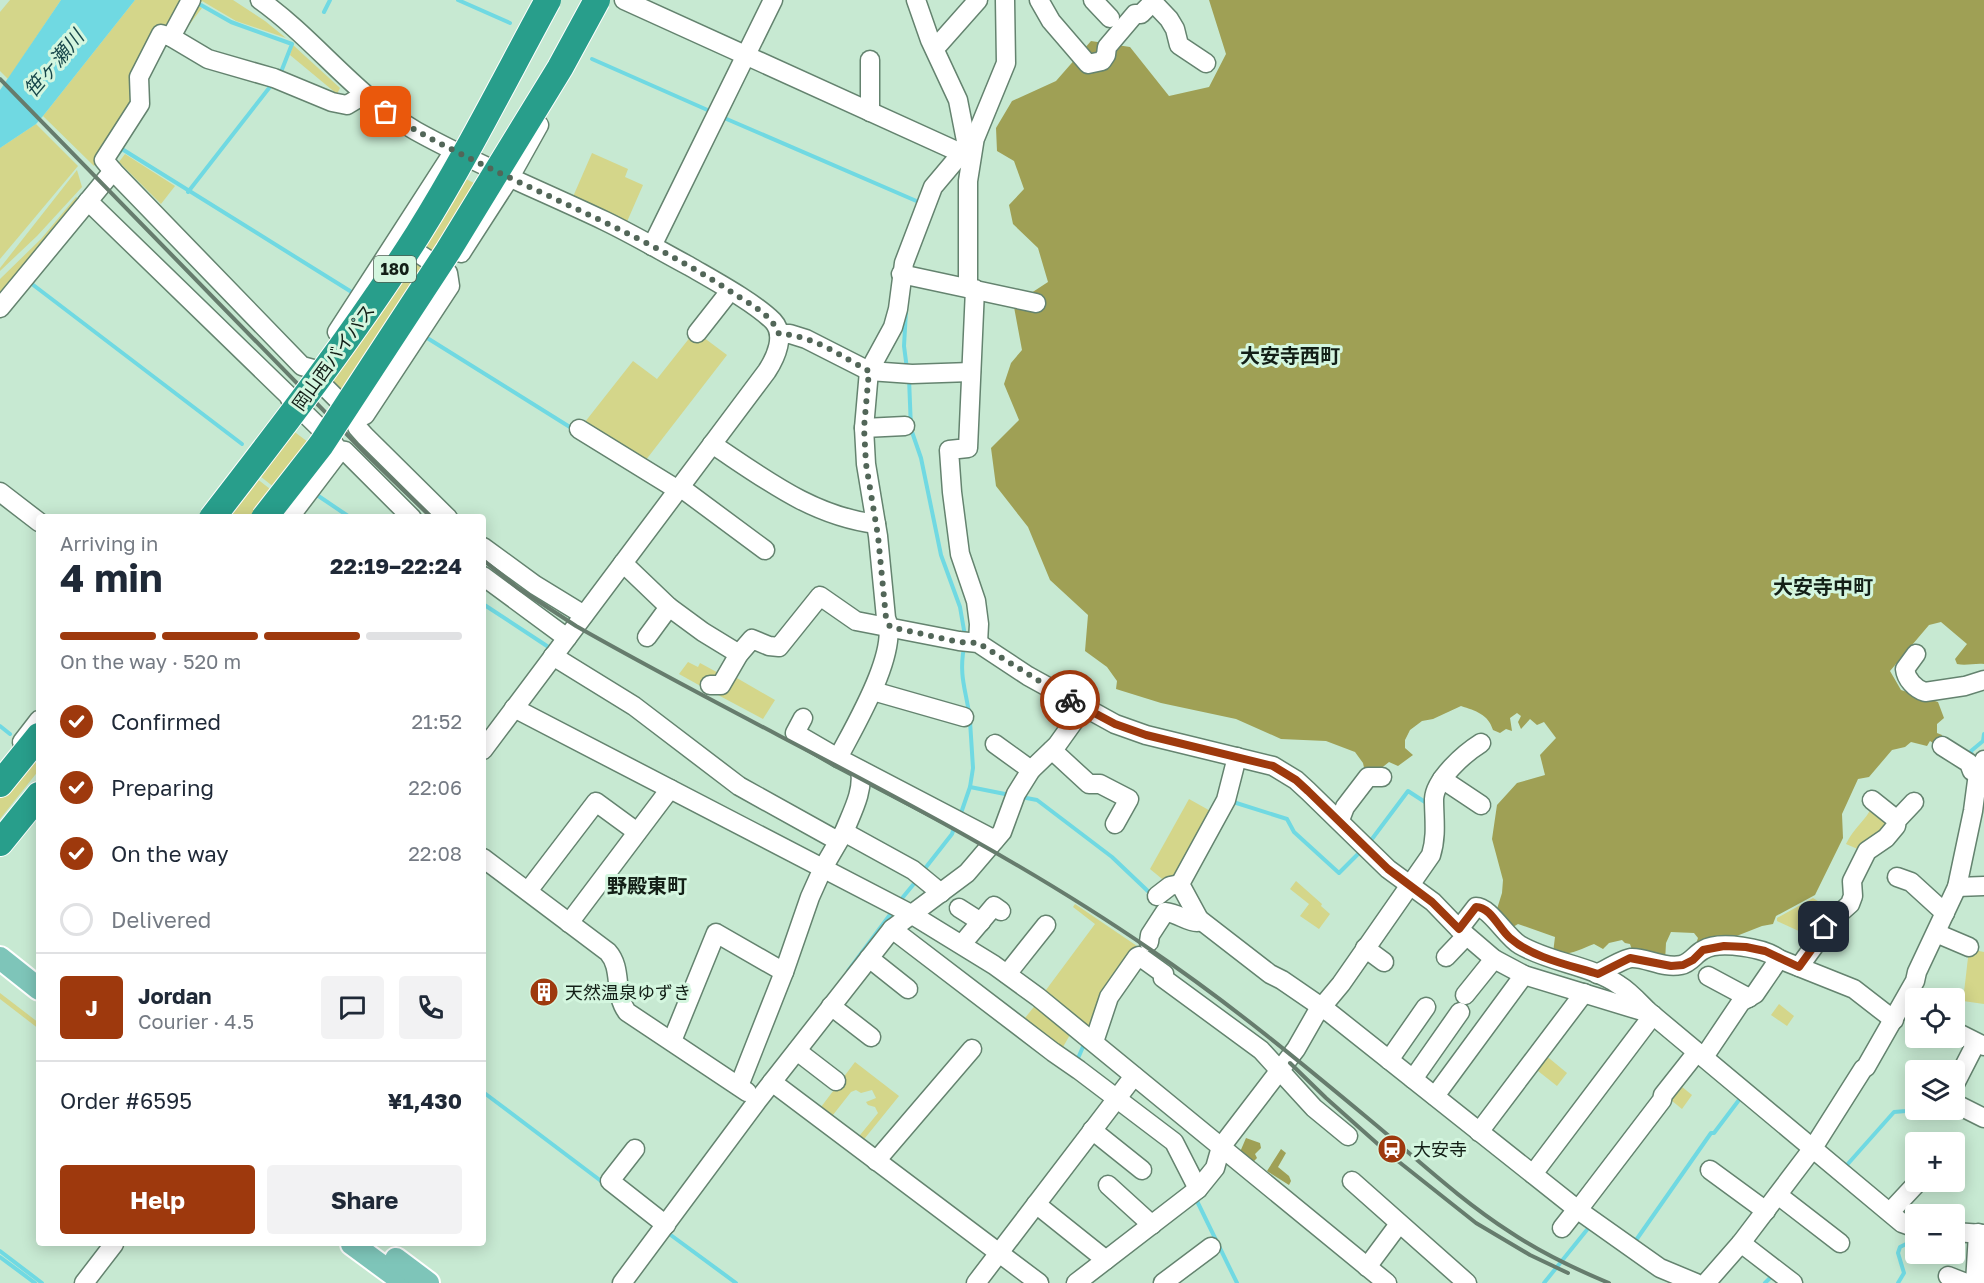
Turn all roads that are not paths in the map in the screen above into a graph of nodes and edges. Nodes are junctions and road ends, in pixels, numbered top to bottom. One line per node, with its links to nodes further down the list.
1 (191, 0): 16 (street)
2 (260, 0): 21 (street)
3 (537, 0): 24 (street)
4 (548, 0): 53 (highway, 岡山西バイパス / 180, bridge)
5 (597, 0): 54 (highway, 岡山西バイパス / 180, bridge)
6 (607, 0): 26 (street)
7 (624, 0): 18 (street)
8 (773, 0): 18 (street)
9 (916, 0): 23 (street)
10 (978, 0): 17 (street)
11 (1005, 0): 23 (street)
12 (1039, 0): 14 (street)
13 (1093, 0): 15 (street)
14 (1151, 2): 20 (street)
15 (1110, 18)
16 (171, 37): 21 (street); 25 (street)
17 (939, 44)
18 (746, 56): 22 (street); 29 (street)
19 (870, 60): 22 (street)
20 (1206, 63)
21 (363, 93): 24 (street)
22 (870, 112): 23 (street)
23 (968, 145): 31 (street); 32 (street)
24 (454, 150): 26 (street); 28 (street)
25 (110, 167): 27 (street); 38 (street)
26 (510, 177): 29 (street); 30 (street)
27 (88, 201): 35 (street); 42 (street)
28 (403, 232): 30 (street); 38 (street)
29 (652, 246): 33 (street)
30 (448, 273): 41 (street); 43 (street)
31 (906, 275): 32 (street); 39 (street)
32 (971, 288): 34 (street); 40 (street)
33 (730, 291): 36 (street); 37 (street)
34 (1036, 303)
35 (0, 308)
36 (697, 333)
37 (779, 334): 39 (street); 47 (street)
38 (313, 369): 43 (street)
39 (869, 371): 40 (street); 45 (street)
40 (971, 372): 70 (street)
41 (368, 387)
42 (291, 398): 48 (street); 52 (street)
43 (357, 418): 58 (street)
44 (905, 426): 45 (street)
45 (864, 428): 60 (street)
46 (579, 429): 50 (street)
47 (712, 444): 50 (street); 60 (street)
48 (338, 450): 56 (street); 57 (street)
49 (310, 471): 55 (street)
50 (679, 489): 62 (street); 63 (street)
51 (0, 492): 59 (street)
52 (204, 514)
53 (215, 514)
54 (267, 514)
55 (277, 514)
56 (292, 514)
57 (408, 514)
58 (444, 514)
59 (36, 520)
60 (876, 524): 67 (street)
61 (486, 549): 66 (street)
62 (765, 550)
63 (623, 563): 65 (street); 66 (street)
64 (486, 578): 68 (street)
65 (669, 607): 69 (street); 71 (street)
66 (584, 615): 68 (street)
67 (890, 627): 70 (street); 71 (street); 76 (street)
68 (567, 638): 73 (street)
69 (647, 638)
70 (978, 643): 77 (street)
71 (739, 654): 75 (street)
72 (1916, 654): 74 (street)
73 (553, 656): 78 (street); 105 (street)
74 (1984, 680)
75 (710, 685)
76 (873, 691): 79 (street); 89 (street)
77 (1081, 707): 87 (street); 88 (street)
78 (514, 708): 85 (street); 96 (street)
79 (964, 717)
80 (803, 718): 89 (street)
81 (36, 724): 95 (street)
82 (36, 740): 95 (highway)
83 (1481, 743): 94 (street)
84 (995, 744): 91 (street)
85 (486, 746)
86 (1942, 746): 92 (street)
87 (1052, 750): 91 (street); 103 (street)
88 (1237, 757): 101 (street); 112 (street)
89 (838, 758): 90 (street)
90 (860, 770): 105 (street); 107 (street)
91 (1031, 770): 107 (street)
92 (1978, 775): 115 (street)
93 (1382, 777): 101 (street)
94 (1442, 779): 100 (street); 113 (street)
95 (0, 784)
96 (670, 789): 104 (street); 110 (street)
97 (36, 800): 106 (highway)
98 (1872, 800): 102 (street)
99 (1914, 802): 102 (street)
100 (1481, 805)
101 (1340, 820): 113 (street)
102 (1898, 820): 140 (street)
103 (1115, 824)
104 (637, 832): 116 (street); 125 (street)
105 (841, 837): 110 (street); 117 (street)
106 (5, 838): 108 (main road)
107 (995, 840): 117 (street)
108 (0, 857)
109 (486, 860): 116 (street)
110 (823, 868): 122 (street); 141 (street)
111 (1897, 877): 121 (street)
112 (1180, 884): 118 (street); 123 (street)
113 (1409, 885): 129 (street); 133 (street)
114 (1984, 886): 115 (street)
115 (1957, 887): 121 (street)
116 (528, 891): 125 (street)
117 (942, 894): 122 (street)
118 (1157, 896)
119 (959, 908): 124 (street)
120 (1001, 910): 124 (street)
121 (1943, 911): 128 (street)
122 (910, 914): 127 (street); 131 (street)
123 (1199, 919): 130 (street); 155 (street)
124 (981, 922): 131 (street)
125 (569, 923): 162 (street)
126 (1046, 925): 142 (street)
127 (892, 929): 136 (street); 176 (street)
128 (1936, 933): 132 (street); 148 (street)
129 (1463, 936): 134 (street); 139 (street); 143 (street)
130 (1149, 942)
131 (962, 944): 142 (street)
132 (1969, 947)
133 (1365, 948): 138 (street); 155 (street)
134 (1446, 957)
135 (0, 958): 147 (main road)
136 (869, 958): 149 (street); 153 (street)
137 (1779, 959): 140 (street); 143 (street); 151 (street)
138 (1384, 962)
139 (1492, 962): 146 (street); 171 (street)
140 (1799, 967): 157 (street)
141 (783, 972): 162 (street); 174 (street)
142 (1007, 974): 161 (street)
143 (1598, 974): 158 (street)
144 (0, 976): 152 (main road)
145 (1708, 976): 151 (street)
146 (1522, 977): 150 (street); 175 (street)
147 (36, 986)
148 (1916, 988)
149 (908, 989)
150 (1582, 996): 158 (street); 181 (street)
151 (1749, 998): 166 (street)
152 (36, 1003)
153 (831, 1006): 159 (street); 165 (street)
154 (1426, 1007): 167 (street)
155 (1322, 1008): 167 (street); 168 (street)
156 (1905, 1009): 157 (street)
157 (1889, 1016): 183 (street)
158 (1650, 1017): 166 (street); 189 (street)
159 (871, 1037)
160 (1965, 1037): 163 (street)
161 (1090, 1039): 168 (street); 170 (street)
162 (672, 1041): 174 (street)
163 (1980, 1045): 169 (street)
164 (972, 1049): 186 (street)
165 (796, 1051): 172 (street); 173 (street)
166 (1698, 1055): 183 (street); 197 (street)
167 (1389, 1060): 171 (street)
168 (1277, 1068): 182 (street); 184 (street)
169 (1965, 1069)
170 (1134, 1076): 176 (street); 184 (street)
171 (1413, 1079): 175 (street)
172 (836, 1081)
173 (772, 1082): 177 (street); 186 (street)
174 (739, 1086): 177 (street)
175 (1436, 1096): 181 (street)
176 (1116, 1099): 180 (street); 192 (street)
177 (758, 1100): 199 (street)
178 (1965, 1108): 179 (street)
179 (1984, 1118)
180 (1092, 1130): 187 (street); 195 (street)
181 (1479, 1132): 189 (street)
182 (1348, 1136)
183 (1810, 1146): 194 (street); 198 (street)
184 (1221, 1147): 192 (street); 213 (street)
185 (635, 1149): 199 (street)
186 (876, 1161): 211 (street)
187 (1142, 1170)
188 (1710, 1170): 196 (street)
189 (1533, 1174): 197 (street)
190 (1352, 1181): 202 (street)
191 (1108, 1185): 201 (street)
192 (1195, 1189): 201 (street)
193 (1908, 1192): 198 (street)
194 (1778, 1195): 196 (street); 206 (street)
195 (1036, 1204): 211 (street); 212 (street)
196 (1764, 1209): 205 (street)
197 (1573, 1212): 225 (street)
198 (1890, 1212): 200 (street)
199 (662, 1222): 218 (street)
200 (1905, 1223)
201 (1152, 1224): 212 (street)
202 (1399, 1224): 213 (street); 224 (street)
203 (1965, 1232): 204 (street)
204 (1981, 1233): 229 (street)
205 (1741, 1243): 226 (street); 227 (street)
206 (1840, 1243)
207 (112, 1246): 215 (street)
208 (355, 1246): 216 (main road)
209 (379, 1246): 217 (main road)
210 (1211, 1247): 222 (street)
211 (998, 1253): 219 (street); 220 (street)
212 (1106, 1260): 221 (street)
213 (1366, 1274): 223 (street)
214 (1948, 1276): 228 (street)
215 (84, 1283)
216 (405, 1283)
217 (428, 1283)
218 (622, 1283)
219 (976, 1283)
220 (1039, 1283)
221 (1076, 1283)
222 (1163, 1283)
223 (1387, 1283)
224 (1467, 1283)
225 (1696, 1283)
226 (1706, 1283)
227 (1793, 1283)
228 (1966, 1283)
229 (1975, 1283)

